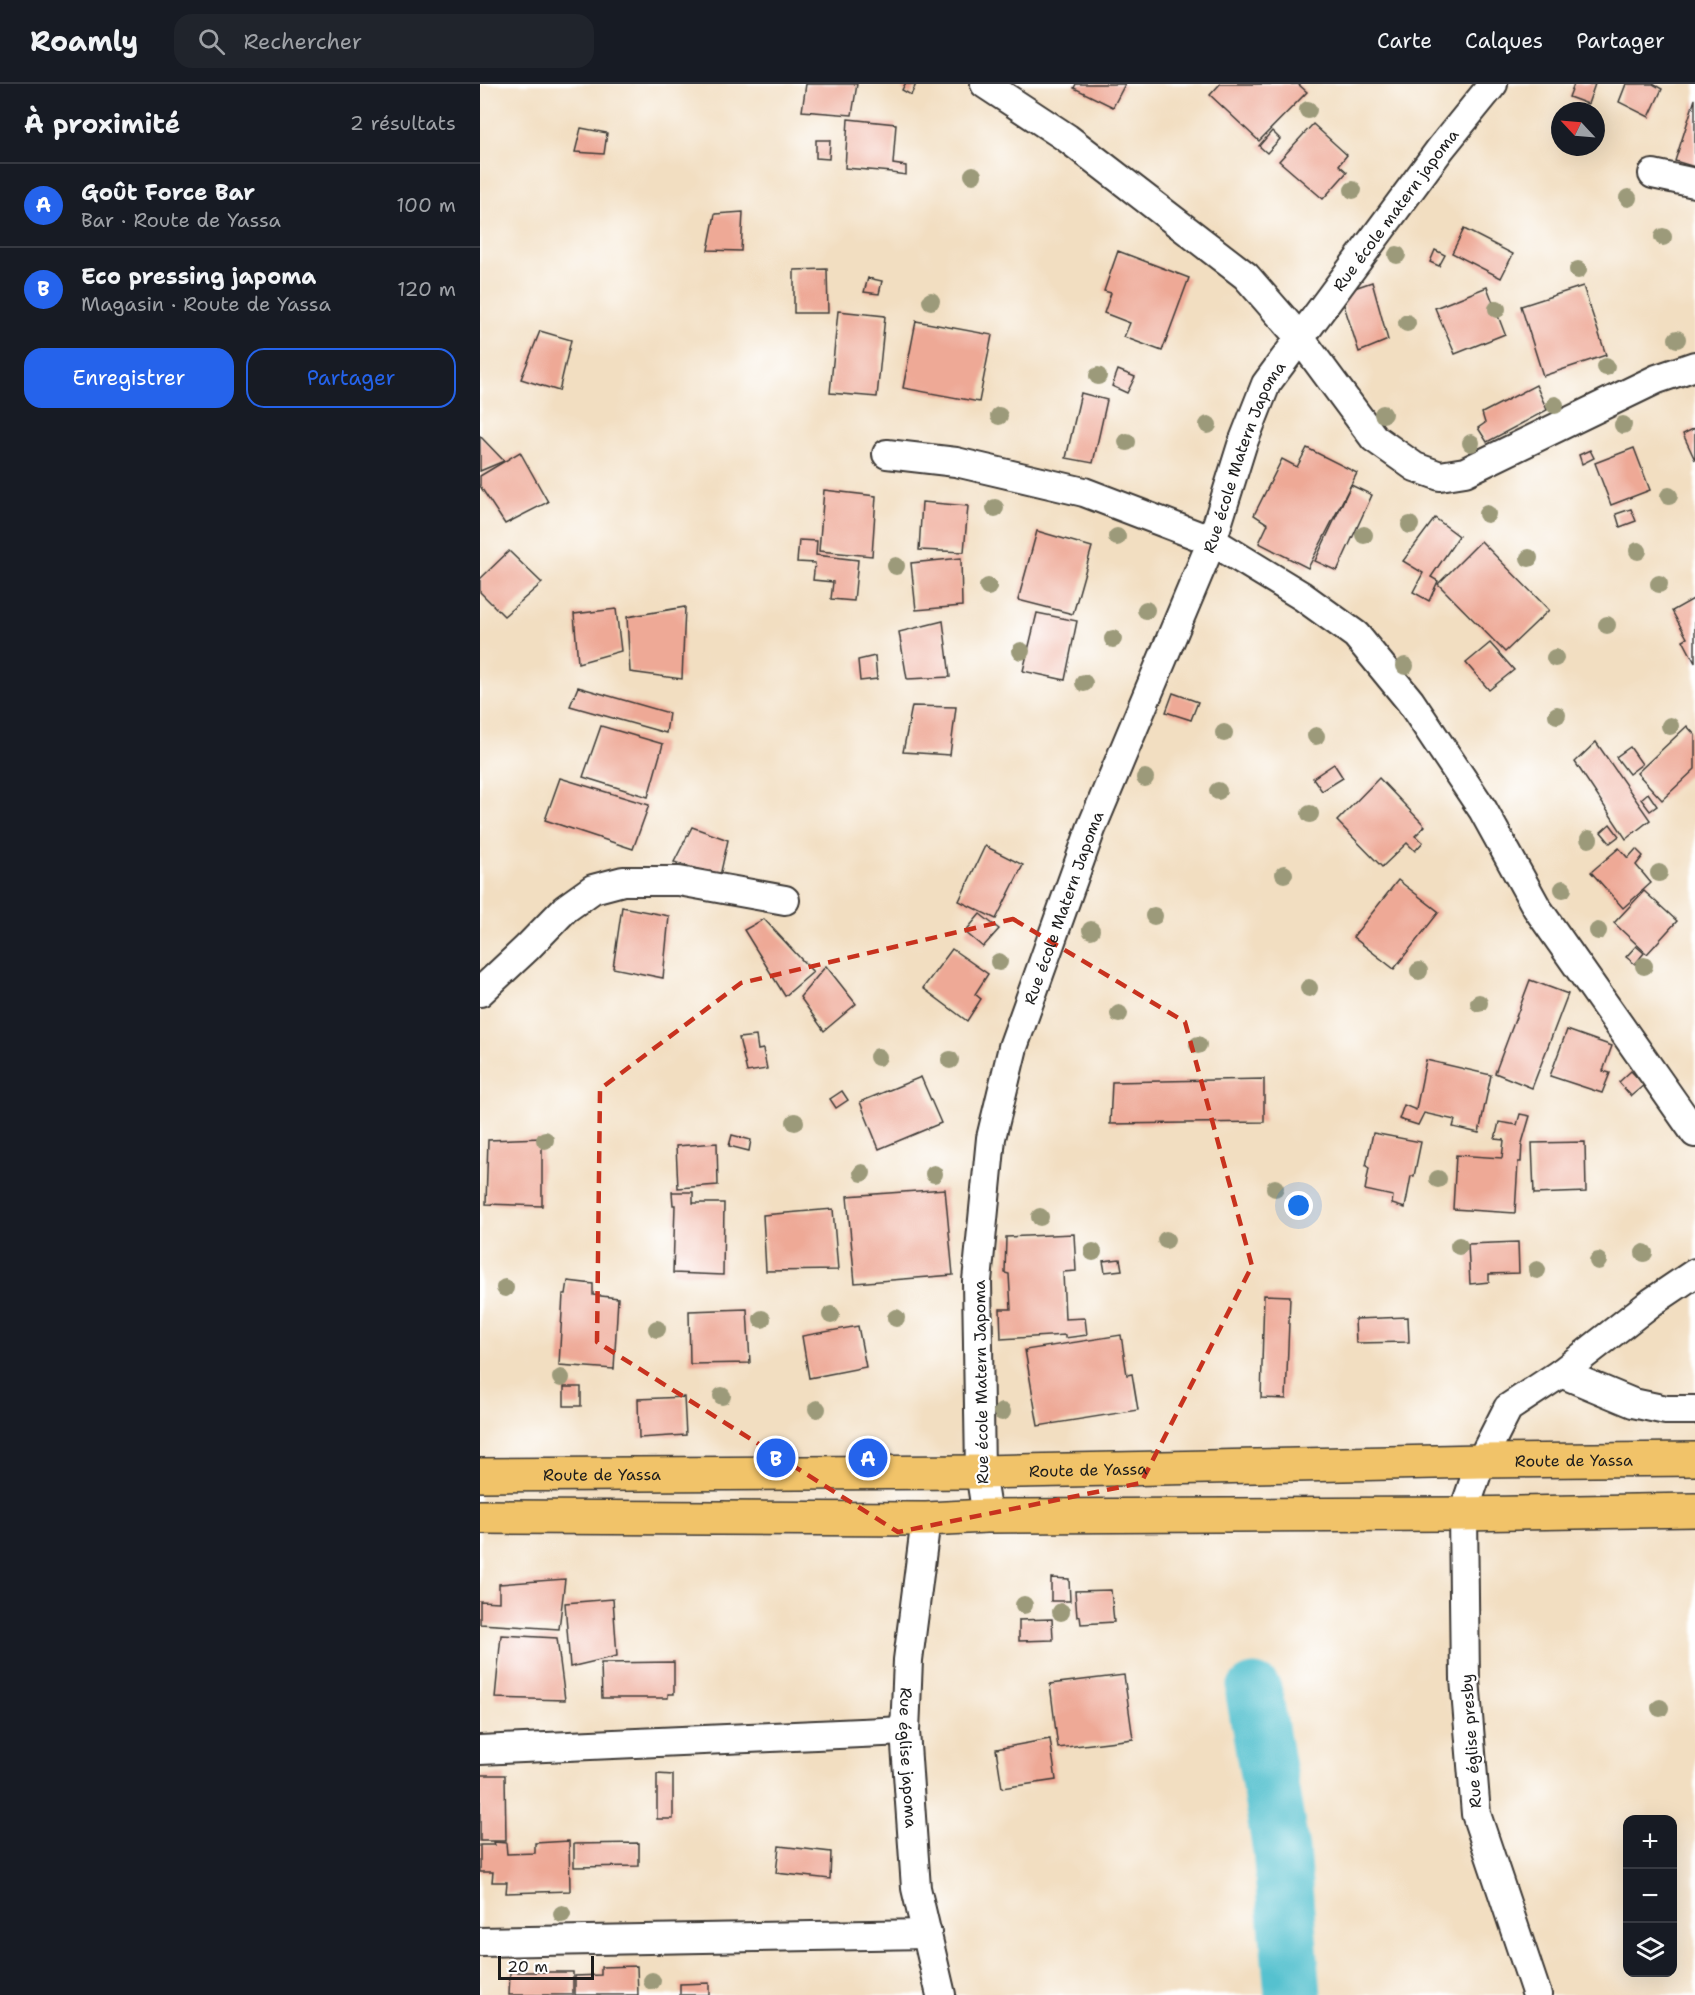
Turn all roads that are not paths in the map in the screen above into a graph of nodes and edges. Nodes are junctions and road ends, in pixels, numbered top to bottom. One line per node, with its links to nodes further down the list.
1 (985, 84): 5 (street)
2 (1492, 84): 5 (street, Rue école matern japoma)
3 (1653, 174): 4 (street)
4 (1695, 183)
5 (1300, 338): 6 (street); 8 (street, Rue école Matern Japoma)
6 (1695, 366)
7 (887, 454): 8 (street)
8 (1212, 541): 11 (street); 17 (street, Rue école Matern Japoma)
9 (785, 900): 10 (street)
10 (480, 992)
11 (1695, 1134)
12 (1695, 1274): 13 (street, Rue église presby)
13 (1561, 1373): 14 (street); 16 (street, Rue église presby)
14 (1695, 1410)
15 (1695, 1459): 16 (main road, Route de Yassa)
16 (1481, 1461): 17 (main road, Route de Yassa); 20 (street, Rue église presby)
17 (980, 1472): 18 (main road, Route de Yassa); 21 (street, Rue école Matern Japoma)
18 (480, 1475)
19 (1695, 1510): 20 (main road)
20 (1463, 1514): 21 (main road); 29 (street, Rue église presby)
21 (987, 1516): 23 (main road)
22 (480, 1517): 23 (main road)
23 (926, 1519): 24 (street, Rue église japoma)
24 (905, 1731): 25 (street); 26 (street, Rue église japoma)
25 (480, 1750)
26 (927, 1934): 27 (street); 28 (street, Rue église japoma)
27 (480, 1942)
28 (941, 1995)
29 (1538, 1995)

